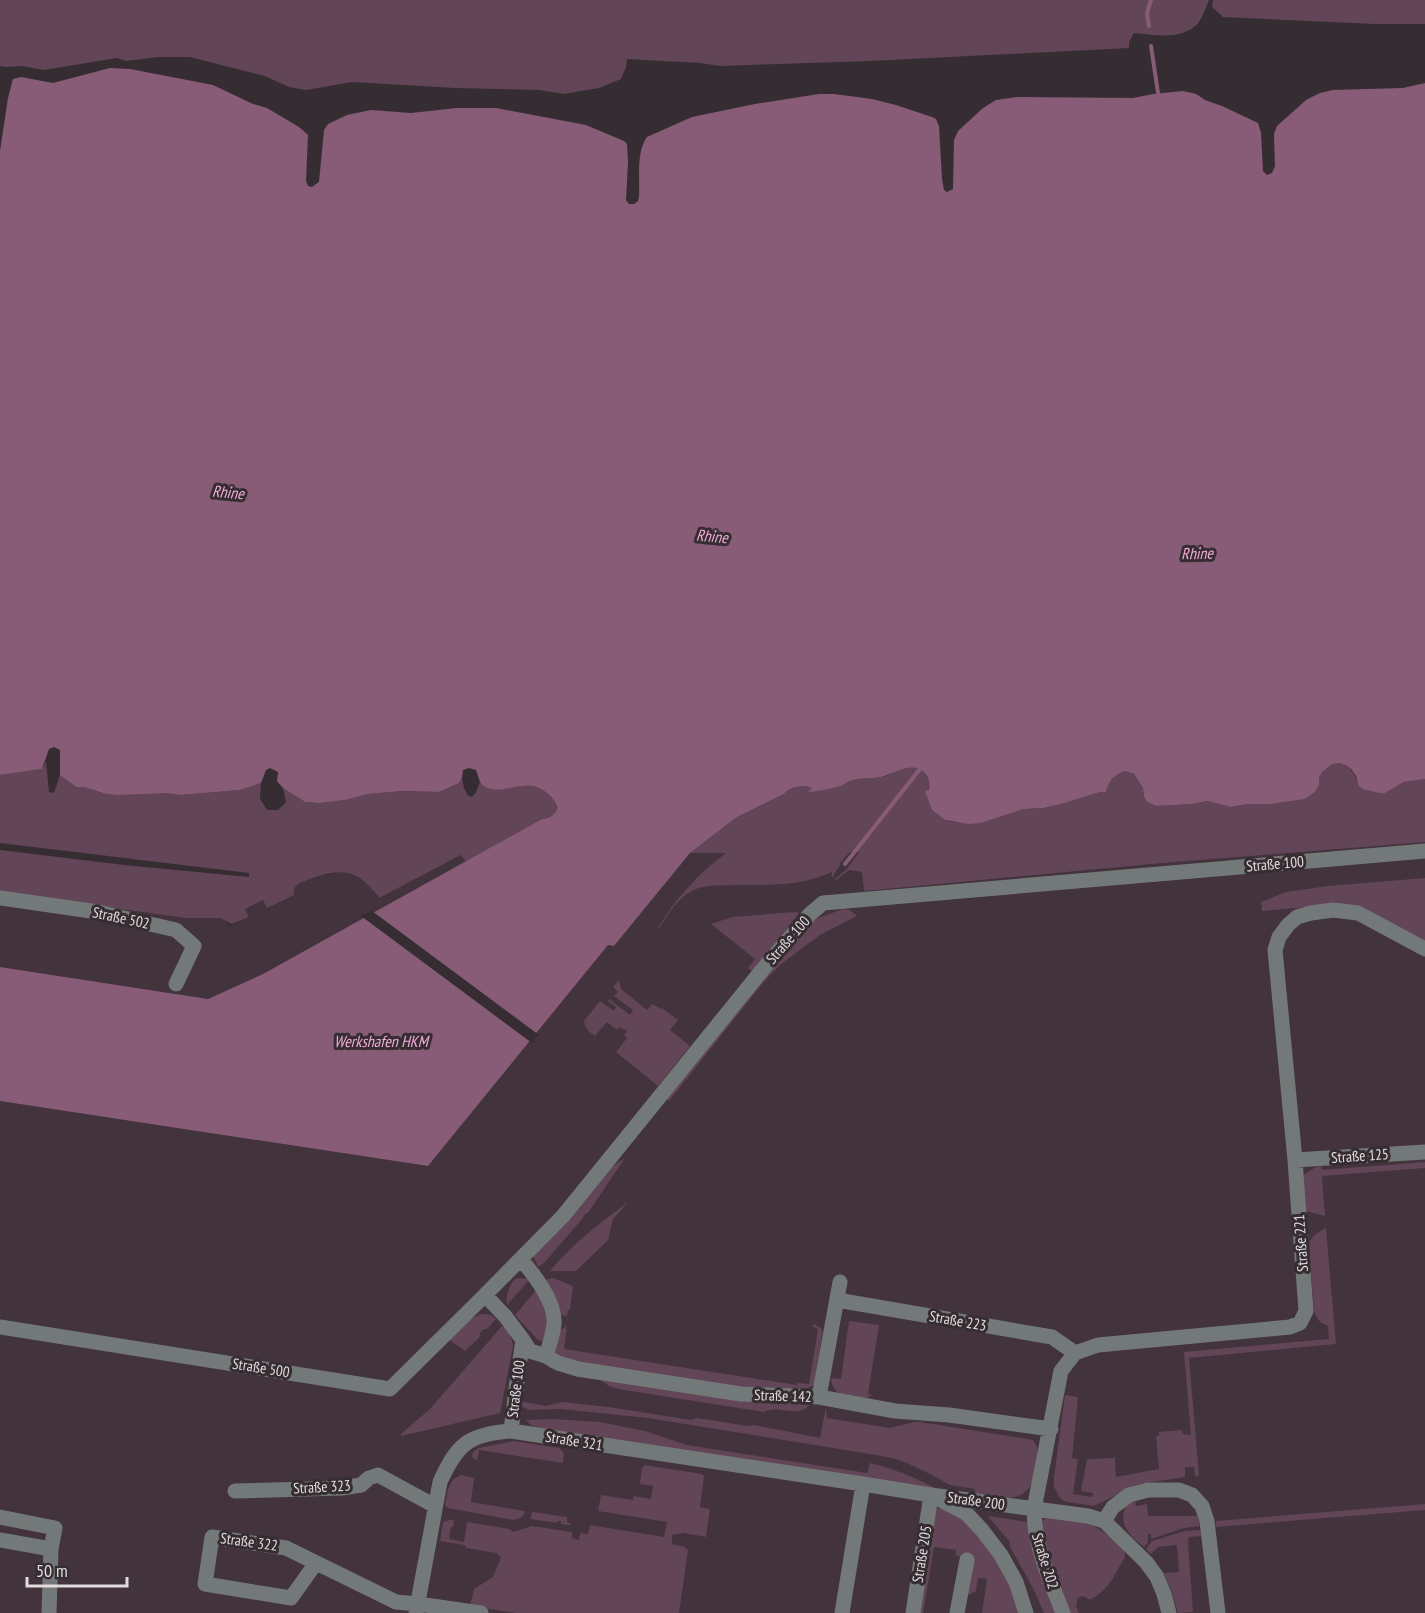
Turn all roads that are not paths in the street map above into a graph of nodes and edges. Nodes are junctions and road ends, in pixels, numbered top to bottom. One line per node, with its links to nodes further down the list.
1 (1425, 851): 7 (street, Straße 100)
2 (0, 898): 4 (street, Straße 502)
3 (1425, 949): 6 (street, Straße 221)
4 (176, 984)
5 (1425, 1152): 6 (street, Straße 125)
6 (1295, 1160): 13 (street, Straße 221)
7 (521, 1258): 9 (street, Straße 100); 14 (street)
8 (840, 1282): 10 (street)
9 (485, 1295): 11 (street, Straße 500); 12 (street, Straße 100)
10 (837, 1300): 13 (street, Straße 223); 15 (street)
11 (0, 1327)
12 (523, 1340): 14 (street, Straße 142); 17 (street, Straße 100)
13 (1075, 1353): 16 (street)
14 (546, 1356): 15 (street, Straße 142)
15 (819, 1397): 16 (street, Straße 142)
16 (1051, 1429): 22 (street)
17 (512, 1431): 18 (street, Straße 321); 21 (street, Straße 321)
18 (863, 1484): 20 (street, Straße 200); 32 (street)
19 (235, 1491): 21 (street, Straße 323)
20 (931, 1495): 22 (street, Straße 200); 33 (street, Straße 205); 35 (street)
21 (435, 1506): 29 (street, Straße 321)
22 (1034, 1509): 24 (street, Straße 200); 36 (street, Straße 202)
23 (0, 1517): 26 (street)
24 (1104, 1521): 37 (street); 38 (street)
25 (0, 1540): 26 (street)
26 (51, 1548): 30 (street)
27 (967, 1560): 34 (street)
28 (316, 1563): 28 (street, Straße 322); 29 (street, Straße 322)
29 (417, 1608): 31 (street, Straße 322)
30 (49, 1613)
31 (482, 1613)
32 (842, 1613)
33 (913, 1613)
34 (957, 1613)
35 (1026, 1613)
36 (1063, 1613)
37 (1168, 1613)
38 (1218, 1613)

